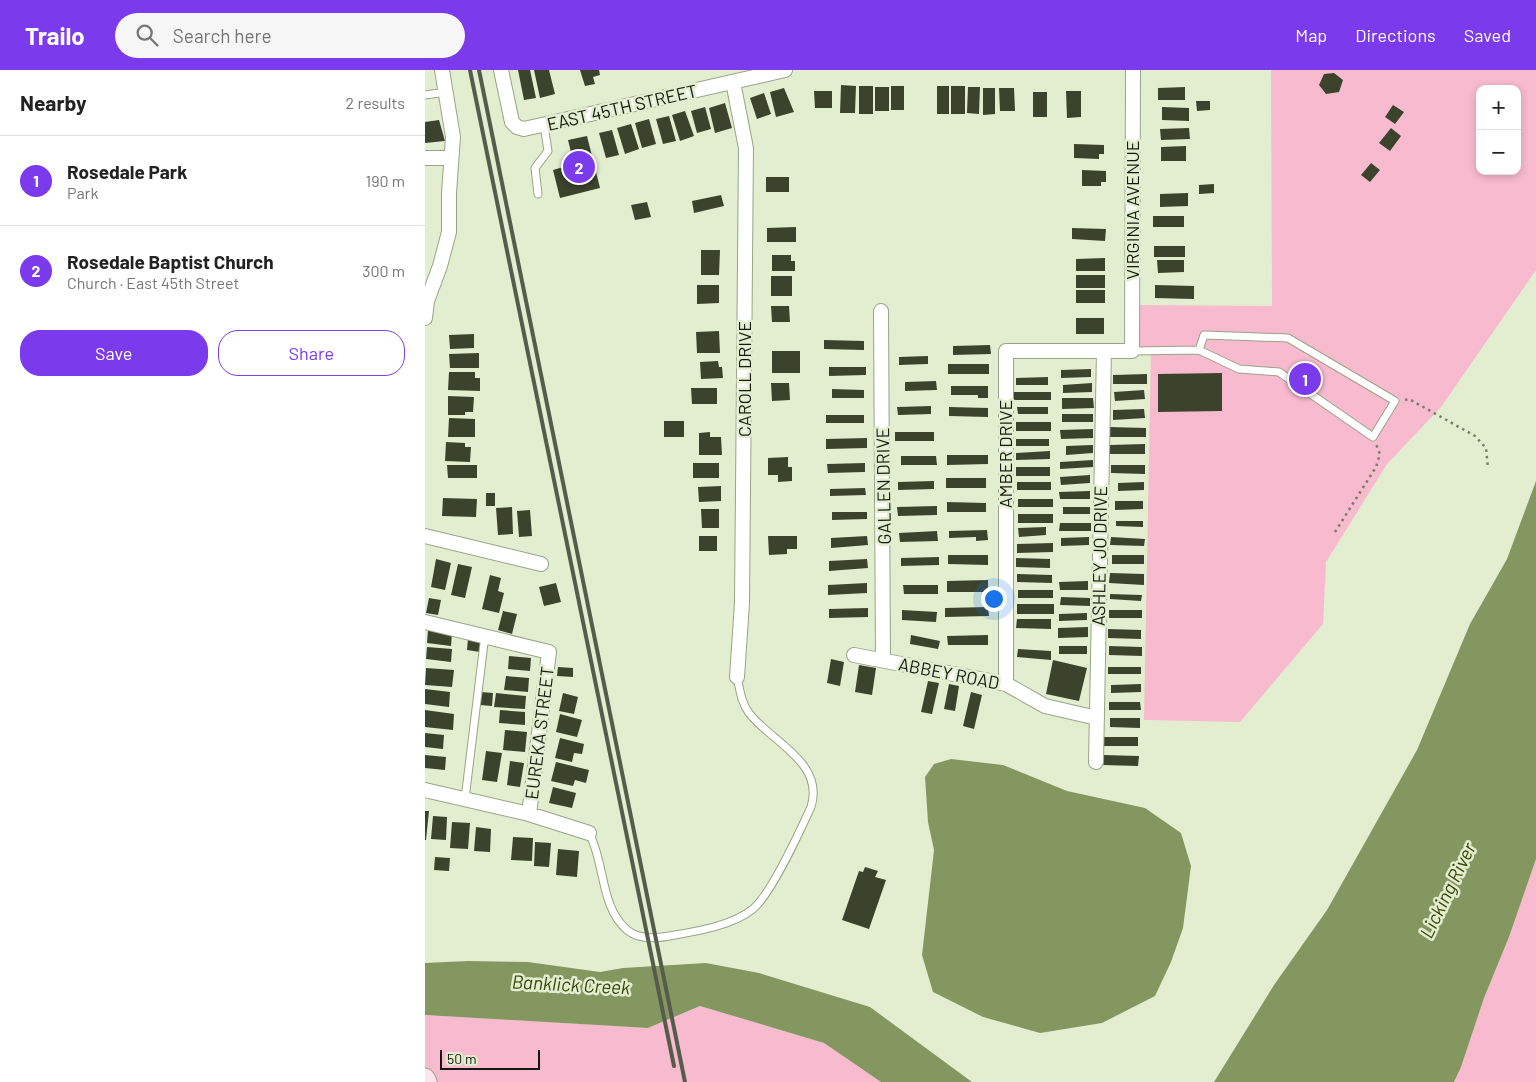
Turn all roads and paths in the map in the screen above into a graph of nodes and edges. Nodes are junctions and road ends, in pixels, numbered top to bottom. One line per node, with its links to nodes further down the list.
1 (442, 70): 6 (street)
2 (501, 70): 8 (street, EAST 45TH STREET)
3 (785, 70): 5 (street, EAST 45TH STREET)
4 (1133, 70): 16 (street, VIRGINIA AVENUE)
5 (733, 82): 8 (street, EAST 45TH STREET); 27 (street, CAROLL DRIVE)
6 (446, 92): 7 (lane); 10 (street)
7 (425, 95)
8 (544, 125): 11 (lane)
9 (425, 158): 10 (street)
10 (451, 158): 13 (street)
11 (538, 194)
12 (881, 312): 26 (street, GALLEN DRIVE)
13 (425, 318)
14 (1199, 350): 16 (lane); 17 (lane); 18 (lane)
15 (1104, 351): 16 (street, AMBER DRIVE); 28 (street, AMBER DRIVE); 29 (street, ASHLEY JO DRIVE)
16 (1132, 351)
17 (1395, 401): 18 (lane); 19 (path)
18 (1373, 437): 20 (path)
19 (1487, 468)
20 (1335, 532)
21 (425, 536): 22 (street)
22 (541, 564)
23 (425, 622): 24 (street)
24 (485, 635): 32 (lane); 33 (street, EUREKA STREET)
25 (854, 655): 26 (street, ABBEY ROAD)
26 (883, 660): 28 (street, ABBEY ROAD)
27 (737, 677): 34 (lane)
28 (1006, 684): 29 (street, ABBEY ROAD)
29 (1097, 718): 30 (street, ASHLEY JO DRIVE)
30 (1096, 762)
31 (425, 790): 32 (street)
32 (465, 800): 33 (street)
33 (529, 814): 34 (street)
34 (589, 833)
35 (425, 1078): 36 (main road)
36 (427, 1082)

